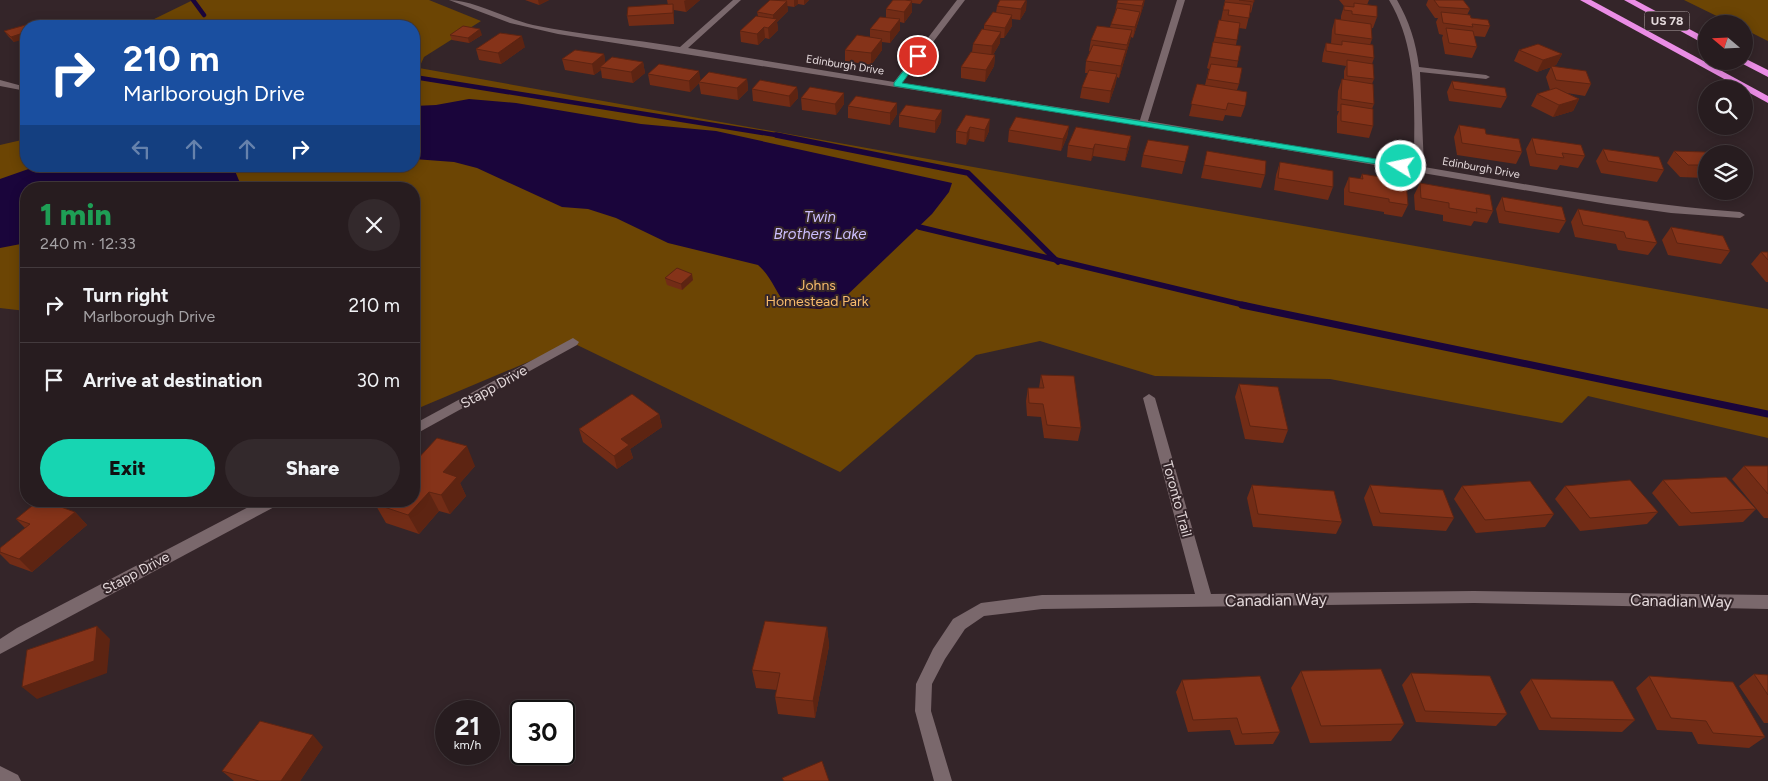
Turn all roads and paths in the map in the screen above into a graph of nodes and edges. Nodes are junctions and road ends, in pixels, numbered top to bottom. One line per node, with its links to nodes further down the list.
1 (457, 0): 11 (street, Edinburgh Drive)
2 (737, 0): 11 (street)
3 (962, 0): 17 (street)
4 (1181, 0): 20 (street)
5 (1393, 0): 13 (street)
6 (1580, 0): 10 (highway)
7 (1584, 0): 10 (highway, US 78)
8 (1628, 0): 9 (highway, US 78)
9 (1698, 38)
10 (1656, 39): 19 (highway, US 78)
11 (683, 48): 17 (street, Edinburgh Drive)
12 (1753, 66): 14 (highway)
13 (1416, 69): 15 (street); 21 (street)
14 (1768, 74)
15 (1486, 77)
16 (0, 83): 18 (street)
17 (897, 84): 20 (street, Edinburgh Drive)
18 (20, 88)
19 (1768, 100)
20 (1143, 123): 21 (street, Edinburgh Drive)
21 (1419, 168): 22 (street, Edinburgh Drive)
22 (1740, 215)
23 (573, 342): 25 (street, Stapp Drive)
24 (1149, 398): 27 (street, Toronto Trail)
25 (420, 427)
26 (262, 507): 29 (street, Stapp Drive)
27 (1205, 601): 28 (street, Canadian Way); 32 (street, Canadian Way)
28 (1768, 602)
29 (0, 647)
30 (0, 775): 31 (street)
31 (12, 781)
32 (943, 781)

